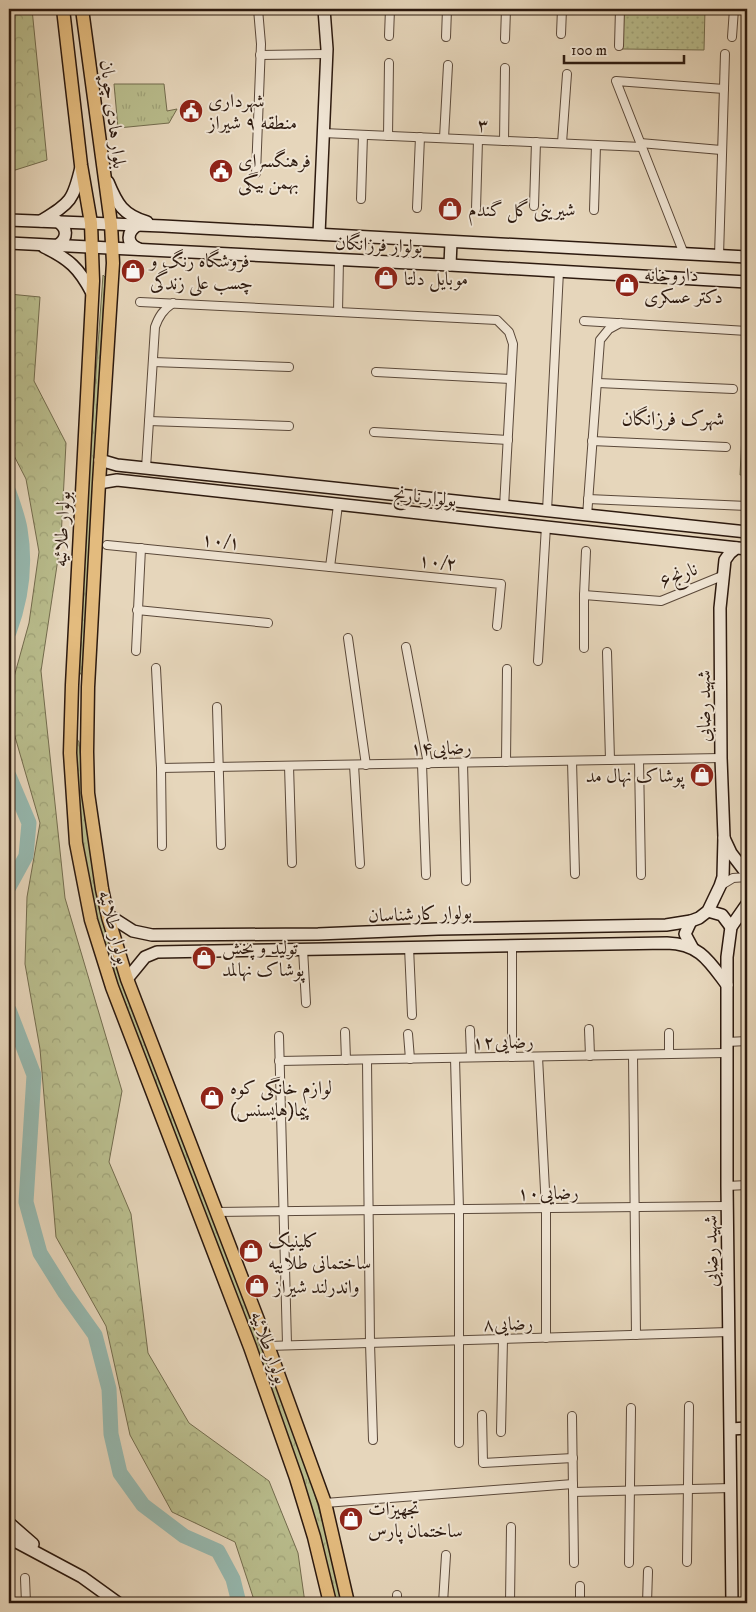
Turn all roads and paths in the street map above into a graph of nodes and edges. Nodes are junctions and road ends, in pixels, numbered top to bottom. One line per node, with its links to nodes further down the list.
1 (63, 9): 37 (main road, بلوار هادی چوپان)
2 (82, 9): 38 (main road, بلوار هادی چوپان)
3 (258, 9): 19 (street)
4 (324, 9): 17 (main road)
5 (390, 9): 12 (street)
6 (447, 9): 13 (street)
7 (506, 9): 15 (street)
8 (562, 9): 11 (street)
9 (620, 9): 16 (street)
10 (734, 9): 14 (street)
11 (561, 34)
12 (389, 36)
13 (446, 37)
14 (732, 37)
15 (505, 39)
16 (618, 46)
17 (326, 54): 19 (street); 25 (main road)
18 (725, 54): 24 (street)
19 (260, 55): 39 (street)
20 (389, 64): 27 (street)
21 (448, 64): 29 (street)
22 (505, 68): 31 (street)
23 (567, 74): 33 (street)
24 (724, 89): 35 (street); 36 (street)
25 (323, 133): 26 (street, ۳); 54 (main road)
26 (363, 135): 27 (street, ۳); 42 (street)
27 (388, 136): 28 (street, ۳)
28 (420, 137): 29 (street, ۳); 44 (street)
29 (444, 138): 30 (street, ۳)
30 (478, 140): 31 (street, ۳); 45 (street)
31 (504, 141): 32 (street, ۳)
32 (536, 142): 33 (street, ۳); 43 (street)
33 (562, 143): 34 (street, ۳)
34 (596, 145): 35 (street, ۳); 46 (street)
35 (641, 145): 36 (street, ۳); 62 (street)
36 (722, 150): 63 (street)
37 (81, 165): 40 (main road, بلوار هادی چوپان); 48 (main road)
38 (103, 171): 41 (main road, بلوار هادی چوپان); 53 (main road)
39 (256, 173)
40 (87, 196): 41 (main road); 50 (main road, بلوار هادی چوپان)
41 (106, 197): 51 (main road, بلوار هادی چوپان)
42 (361, 199)
43 (534, 206)
44 (417, 208)
45 (476, 209)
46 (594, 210)
47 (9, 220): 48 (main road, بولوار فرزانگان)
48 (41, 221): 49 (main road, بولوار فرزانگان)
49 (57, 221): 50 (main road, بولوار فرزانگان); 58 (main road)
50 (91, 223): 51 (main road, بولوار فرزانگان); 59 (main road, بولوار طلائیه)
51 (111, 224): 52 (main road, بولوار فرزانگان); 60 (main road, بولوار طلائیه)
52 (138, 225): 53 (main road, بولوار فرزانگان); 61 (main road)
53 (163, 226): 54 (main road, بولوار فرزانگان)
54 (319, 234): 55 (main road, بولوار فرزانگان)
55 (451, 242): 62 (main road, بولوار فرزانگان); 66 (main road)
56 (9, 243): 57 (main road, بولوار فرزانگان)
57 (38, 244): 58 (main road, بولوار فرزانگان); 70 (main road)
58 (58, 245): 59 (main road, بولوار فرزانگان)
59 (92, 247): 60 (main road, بولوار فرزانگان); 70 (main road, بولوار طلائیه)
60 (113, 248): 61 (main road, بولوار فرزانگان); 68 (main road, بولوار طلائیه)
61 (139, 249): 65 (main road, بولوار فرزانگان)
62 (684, 254): 63 (main road, بولوار فرزانگان)
63 (720, 256): 64 (main road, بولوار فرزانگان)
64 (747, 258)
65 (339, 259): 66 (main road, بولوار فرزانگان); 73 (street)
66 (450, 265): 67 (main road, بولوار فرزانگان)
67 (559, 271): 69 (main road, بولوار فرزانگان); 99 (street)
68 (112, 281): 70 (main road); 89 (main road, بولوار طلائیه)
69 (747, 282)
70 (92, 287): 122 (main road, بولوار طلائیه)
71 (140, 302): 72 (street)
72 (173, 303): 73 (street); 77 (street)
73 (338, 312): 80 (street)
74 (584, 321): 75 (street)
75 (620, 323): 76 (street); 81 (street)
76 (747, 331)
77 (153, 362): 78 (street); 83 (street)
78 (288, 367)
79 (376, 372): 80 (street)
80 (512, 379): 86 (street)
81 (598, 383): 82 (street); 87 (street)
82 (733, 389)
83 (149, 421): 84 (street); 91 (street)
84 (289, 426)
85 (374, 432): 86 (street)
86 (508, 440): 98 (street)
87 (592, 441): 88 (street); 94 (street)
88 (726, 447)
89 (100, 460): 90 (main road, بولوار نارنج); 93 (main road, بولوار طلائیه)
90 (116, 465): 91 (main road, بولوار نارنج); 92 (main road)
91 (146, 468): 95 (main road, بولوار نارنج)
92 (117, 480): 93 (main road, بولوار نارنج); 96 (main road, بولوار نارنج)
93 (99, 483): 123 (main road, بولوار طلائیه)
94 (588, 499): 97 (street); 101 (street)
95 (433, 500): 98 (main road, بولوار نارنج); 100 (main road)
96 (338, 505): 100 (main road, بولوار نارنج); 108 (street)
97 (747, 506)
98 (504, 507): 99 (main road, بولوار نارنج)
99 (547, 511): 101 (main road, بولوار نارنج)
100 (431, 515): 102 (main road, بولوار نارنج)
101 (587, 516): 103 (main road, بولوار نارنج)
102 (546, 526): 106 (main road, بولوار نارنج); 119 (street)
103 (747, 532)
104 (108, 545): 105 (street, ۱۰/۱)
105 (141, 548): 108 (street, ۱۰/۱); 111 (street)
106 (742, 548): 109 (main road, نارنج۶)
107 (586, 551): 110 (street)
108 (330, 567): 113 (street, ۱۰/۲)
109 (722, 576): 110 (street, نارنج۶); 125 (main road, شهید رضایی)
110 (584, 596): 116 (street)
111 (137, 610): 112 (street); 117 (street)
112 (268, 622)
113 (497, 626)
114 (348, 638): 133 (street)
115 (406, 647): 131 (street)
116 (584, 648)
117 (136, 651)
118 (607, 652): 126 (street)
119 (538, 661)
120 (156, 668): 136 (street)
121 (507, 669): 129 (street)
122 (72, 685): 123 (main road); 231 (main road, بولوار طلائیه)
123 (88, 687): 150 (main road, بولوار طلائیه)
124 (217, 708): 135 (street)
125 (721, 758): 127 (street, رضایی۱۴); 137 (main road, شهید رضایی)
126 (610, 760): 127 (street, رضایی۱۴); 128 (street, رضایی۱۴)
127 (639, 760): 144 (street)
128 (572, 761): 129 (street, رضایی۱۴); 143 (street)
129 (506, 762): 130 (street, رضایی۱۴)
130 (463, 763): 131 (street, رضایی۱۴); 146 (street)
131 (425, 764): 133 (street, رضایی۱۴); 142 (street)
132 (354, 765): 133 (street, رضایی۱۴); 134 (street, رضایی۱۴); 141 (street)
133 (366, 765)
134 (289, 766): 135 (street, رضایی۱۴); 140 (street)
135 (218, 767): 136 (street, رضایی۱۴); 138 (street)
136 (161, 768): 139 (street)
137 (724, 837): 145 (main road, شهید رضایی); 147 (main road, شهید رضایی)
138 (221, 845)
139 (162, 846)
140 (292, 863)
141 (360, 864)
142 (426, 874)
143 (576, 874)
144 (641, 875)
145 (747, 876): 147 (street)
146 (466, 881)
147 (720, 886): 149 (main road)
148 (747, 904): 153 (main road, شهید رضایی)
149 (708, 912): 151 (main road, بولوار کارشناسان); 153 (main road)
150 (108, 914): 154 (main road, بولوار کارشناسان); 163 (main road, بولوار طلائیه)
151 (691, 921): 152 (main road, بولوار کارشناسان); 158 (main road)
152 (666, 925): 154 (main road, بولوار کارشناسان); 155 (main road)
153 (731, 927): 161 (main road, شهید رضایی)
154 (151, 934): 160 (main road)
155 (667, 943): 156 (main road, بولوار کارشناسان); 158 (main road, بولوار کارشناسان)
156 (512, 945): 157 (main road, بولوار کارشناسان); 180 (street)
157 (409, 947): 159 (main road, بولوار کارشناسان); 166 (street)
158 (692, 947): 162 (main road)
159 (303, 949): 160 (main road, بولوار کارشناسان); 165 (street)
160 (156, 953): 163 (main road)
161 (727, 957): 162 (main road); 164 (main road, شهید رضایی)
162 (707, 960): 164 (main road)
163 (127, 980): 193 (main road, بولوار طلائیه)
164 (727, 985): 174 (main road, شهید رضایی)
165 (306, 1003)
166 (412, 1016)
167 (589, 1029): 178 (street)
168 (470, 1030): 179 (street)
169 (345, 1032): 183 (street)
170 (670, 1033): 175 (street)
171 (408, 1034): 182 (street)
172 (279, 1036): 185 (street)
173 (747, 1041): 174 (street, رضایی۱۲)
174 (727, 1048): 175 (street, رضایی۱۲); 187 (main road, شهید رضایی)
175 (670, 1054): 176 (street, رضایی۱۲)
176 (633, 1055): 178 (street, رضایی۱۲); 189 (street)
177 (538, 1056): 178 (street, رضایی۱۲); 180 (street, رضایی۱۲); 190 (street)
178 (590, 1056)
179 (471, 1057): 180 (street, رضایی۱۲); 181 (street, رضایی۱۲)
180 (512, 1057)
181 (454, 1058): 182 (street, رضایی۱۲); 191 (street)
182 (410, 1059): 184 (street, رضایی۱۲)
183 (346, 1060): 184 (street, رضایی۱۲); 185 (street, رضایی۱۲)
184 (367, 1060): 192 (street)
185 (279, 1061): 194 (street)
186 (747, 1185): 187 (street)
187 (727, 1186): 188 (main road, شهید رضایی)
188 (727, 1206): 189 (street, رضایی۱۰); 195 (main road, شهید رضایی)
189 (635, 1207): 190 (street, رضایی۱۰); 196 (street)
190 (546, 1209): 191 (street, رضایی۱۰); 197 (street)
191 (458, 1210): 192 (street, رضایی۱۰); 199 (street)
192 (368, 1211): 194 (street, رضایی۱۰); 201 (street)
193 (216, 1212): 194 (street, رضایی۱۰); 202 (main road, بولوار طلائیه)
194 (284, 1212): 200 (street)
195 (729, 1332): 196 (street, رضایی۸); 208 (main road, شهید رضایی)
196 (636, 1335): 197 (street, رضایی۸)
197 (546, 1338): 198 (street, رضایی۸)
198 (503, 1339): 199 (street, رضایی۸); 209 (street)
199 (459, 1341): 201 (street, رضایی۸); 211 (street)
200 (287, 1344): 201 (street, رضایی۸); 202 (street, رضایی۸)
201 (370, 1344): 210 (street)
202 (268, 1346): 217 (main road, بولوار طلائیه)
203 (688, 1406): 215 (street)
204 (631, 1408): 216 (street)
205 (482, 1415): 212 (street)
206 (572, 1416): 212 (street)
207 (747, 1428): 208 (main road)
208 (731, 1429): 214 (main road, شهید رضایی)
209 (501, 1432)
210 (373, 1440)
211 (459, 1443)
212 (573, 1458): 213 (street)
213 (573, 1488): 216 (street); 217 (street); 224 (street)
214 (731, 1488): 215 (street); 237 (main road, شهید رضایی)
215 (688, 1489): 216 (street); 222 (street)
216 (630, 1490): 225 (street)
217 (324, 1502): 232 (main road, بولوار طلائیه)
218 (9, 1523): 223 (main road)
219 (511, 1527): 234 (street)
220 (9, 1538): 223 (main road)
221 (446, 1555): 233 (street)
222 (688, 1562)
223 (59, 1563): 230 (main road)
224 (574, 1563)
225 (629, 1563)
226 (648, 1571): 236 (street)
227 (26, 1578): 229 (street)
228 (580, 1586): 235 (street)
229 (26, 1603)
230 (118, 1603)
231 (330, 1603)
232 (348, 1603)
233 (443, 1603)
234 (510, 1603)
235 (580, 1603)
236 (647, 1603)
237 (732, 1603)

